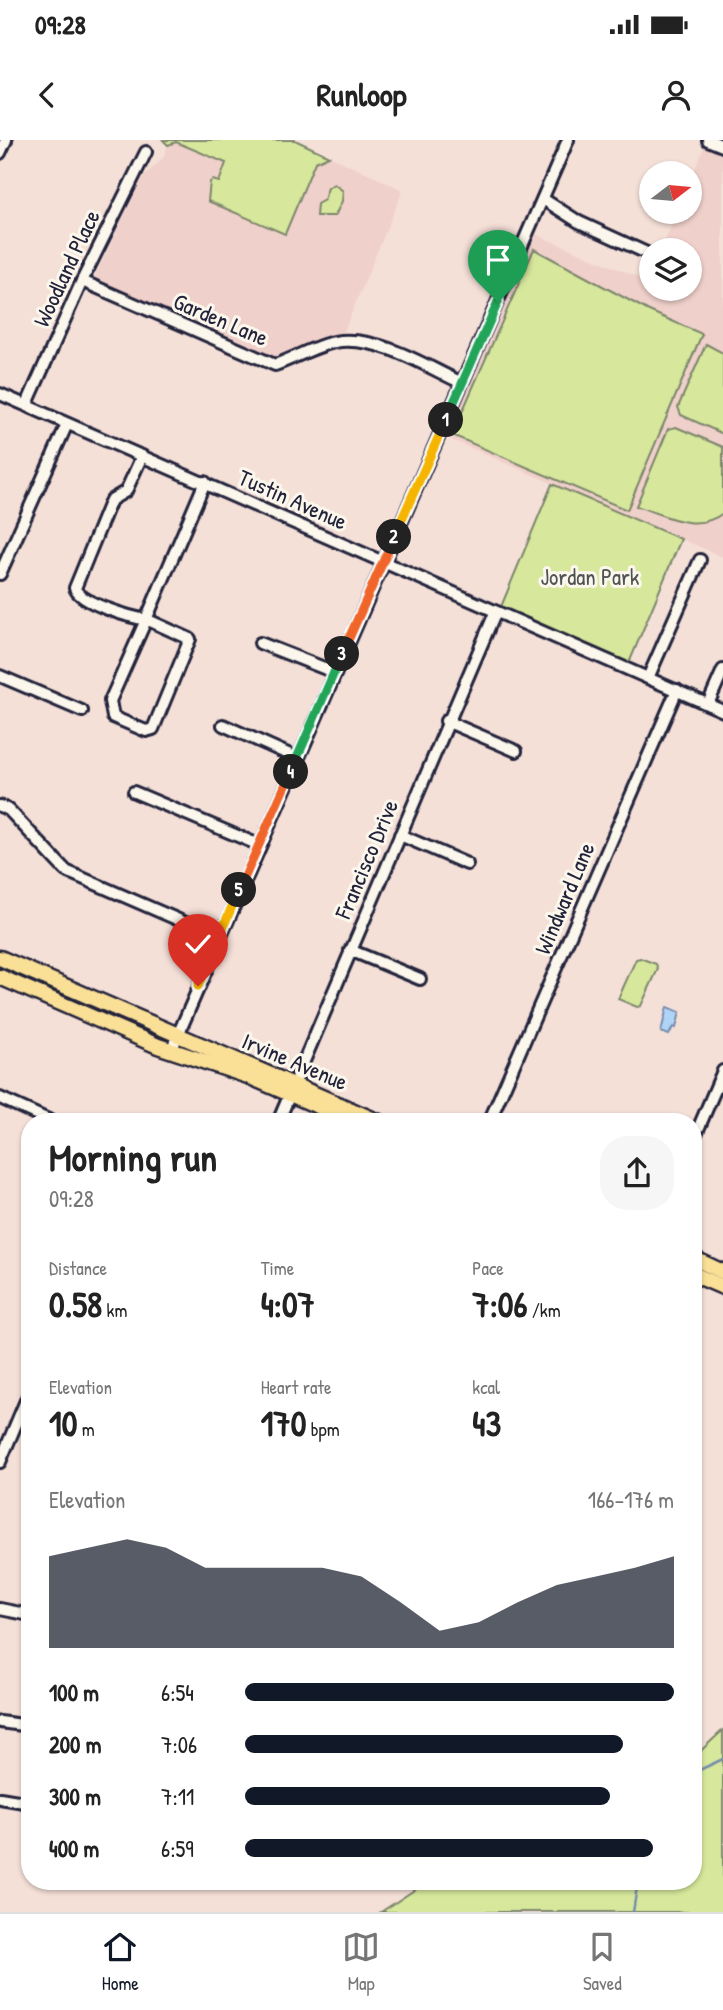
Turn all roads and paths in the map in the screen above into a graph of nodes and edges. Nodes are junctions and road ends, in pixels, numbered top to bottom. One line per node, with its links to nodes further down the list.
1 (6, 140): 6 (street)
2 (568, 140): 7 (street)
3 (709, 140): 4 (street)
4 (723, 146)
5 (146, 152): 9 (street, Woodland Place)
6 (0, 153)
7 (543, 199): 8 (street); 10 (street)
8 (639, 250)
9 (82, 281): 10 (street, Garden Lane); 12 (street, Woodland Place)
10 (462, 383): 17 (street)
11 (0, 394): 12 (street, Tustin Avenue)
12 (27, 404): 13 (street, Tustin Avenue)
13 (67, 424): 14 (street, Tustin Avenue); 18 (street)
14 (142, 456): 15 (street, Tustin Avenue); 20 (street)
15 (205, 482): 17 (street, Tustin Avenue); 20 (street)
16 (700, 560): 25 (street)
17 (383, 561): 19 (street, Tustin Avenue); 23 (street)
18 (0, 573)
19 (495, 613): 25 (street, Tustin Avenue); 30 (street, Francisco Drive)
20 (147, 617): 20 (street)
21 (260, 643): 23 (street)
22 (723, 670): 27 (street)
23 (334, 672): 33 (street)
24 (0, 676): 28 (street)
25 (648, 678): 26 (street, Tustin Avenue)
26 (677, 690): 27 (street, Tustin Avenue); 53 (street, Windward Lane)
27 (708, 704): 29 (street, Tustin Avenue)
28 (82, 711)
29 (723, 711)
30 (446, 721): 32 (street); 36 (street, Francisco Drive)
31 (223, 725): 33 (street)
32 (516, 751)
33 (297, 758): 37 (street)
34 (134, 792): 37 (street)
35 (0, 806): 39 (street)
36 (400, 835): 38 (street); 40 (street, Francisco Drive)
37 (259, 845): 39 (street)
38 (467, 864)
39 (218, 937): 44 (street)
40 (350, 950): 43 (street); 47 (street, Francisco Drive)
41 (0, 958): 44 (main road, Irvine Avenue)
42 (0, 977): 45 (main road, Irvine Avenue)
43 (420, 979)
44 (178, 1035): 45 (street); 47 (main road, Irvine Avenue)
45 (171, 1051): 47 (main road, Irvine Avenue)
46 (723, 1071): 54 (street)
47 (292, 1090): 50 (street, Francisco Drive); 51 (main road, Irvine Avenue); 52 (main road, Irvine Avenue)
48 (0, 1098): 49 (street)
49 (33, 1113)
50 (282, 1113)
51 (337, 1113)
52 (355, 1113)
53 (493, 1113)
54 (702, 1119)
55 (702, 1262): 56 (main road)
56 (723, 1272)
57 (702, 1278): 58 (main road)
58 (723, 1287)
59 (21, 1410): 60 (street)
60 (3, 1448): 61 (street)
61 (0, 1462)
62 (0, 1609): 63 (street)
63 (21, 1613)
64 (0, 1722): 65 (street)
65 (21, 1725)
66 (0, 1798): 67 (street)
67 (21, 1802)

